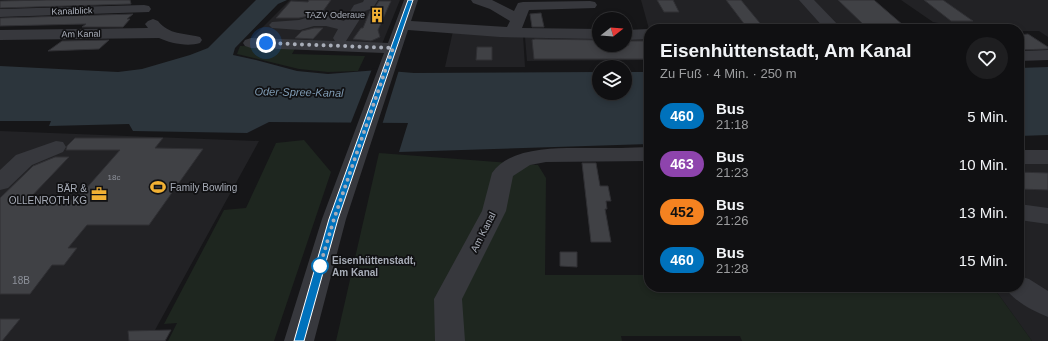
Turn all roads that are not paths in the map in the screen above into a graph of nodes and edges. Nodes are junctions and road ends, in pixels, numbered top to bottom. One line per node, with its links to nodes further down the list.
1 (411, 0): 10 (street)
2 (478, 0): 11 (street)
3 (806, 0): 8 (street)
4 (142, 4): 7 (street, Kanalblick); 14 (street)
5 (590, 5): 11 (street)
6 (348, 10): 9 (street); 12 (street); 12 (street)
7 (0, 13)
8 (829, 24)
9 (277, 25)
10 (402, 25): 11 (street); 22 (street)
11 (515, 26): 13 (street)
12 (348, 27): 20 (street)
13 (592, 33)
14 (162, 34): 17 (street, Am Kanal); 18 (street, Am Kanal)
15 (632, 34): 16 (street)
16 (644, 34)
17 (0, 35)
18 (194, 40)
19 (251, 43): 20 (street)
20 (336, 46): 22 (street)
21 (1048, 55): 23 (street)
22 (391, 56): 33 (street)
23 (1024, 56)
24 (56, 148): 28 (street)
25 (644, 154): 34 (street, Am Kanal)
26 (1024, 157): 27 (street)
27 (1048, 157)
28 (0, 183)
29 (1024, 213): 30 (street)
30 (1048, 216)
31 (1024, 289): 32 (street)
32 (1048, 305)
33 (299, 341)
34 (450, 341)

